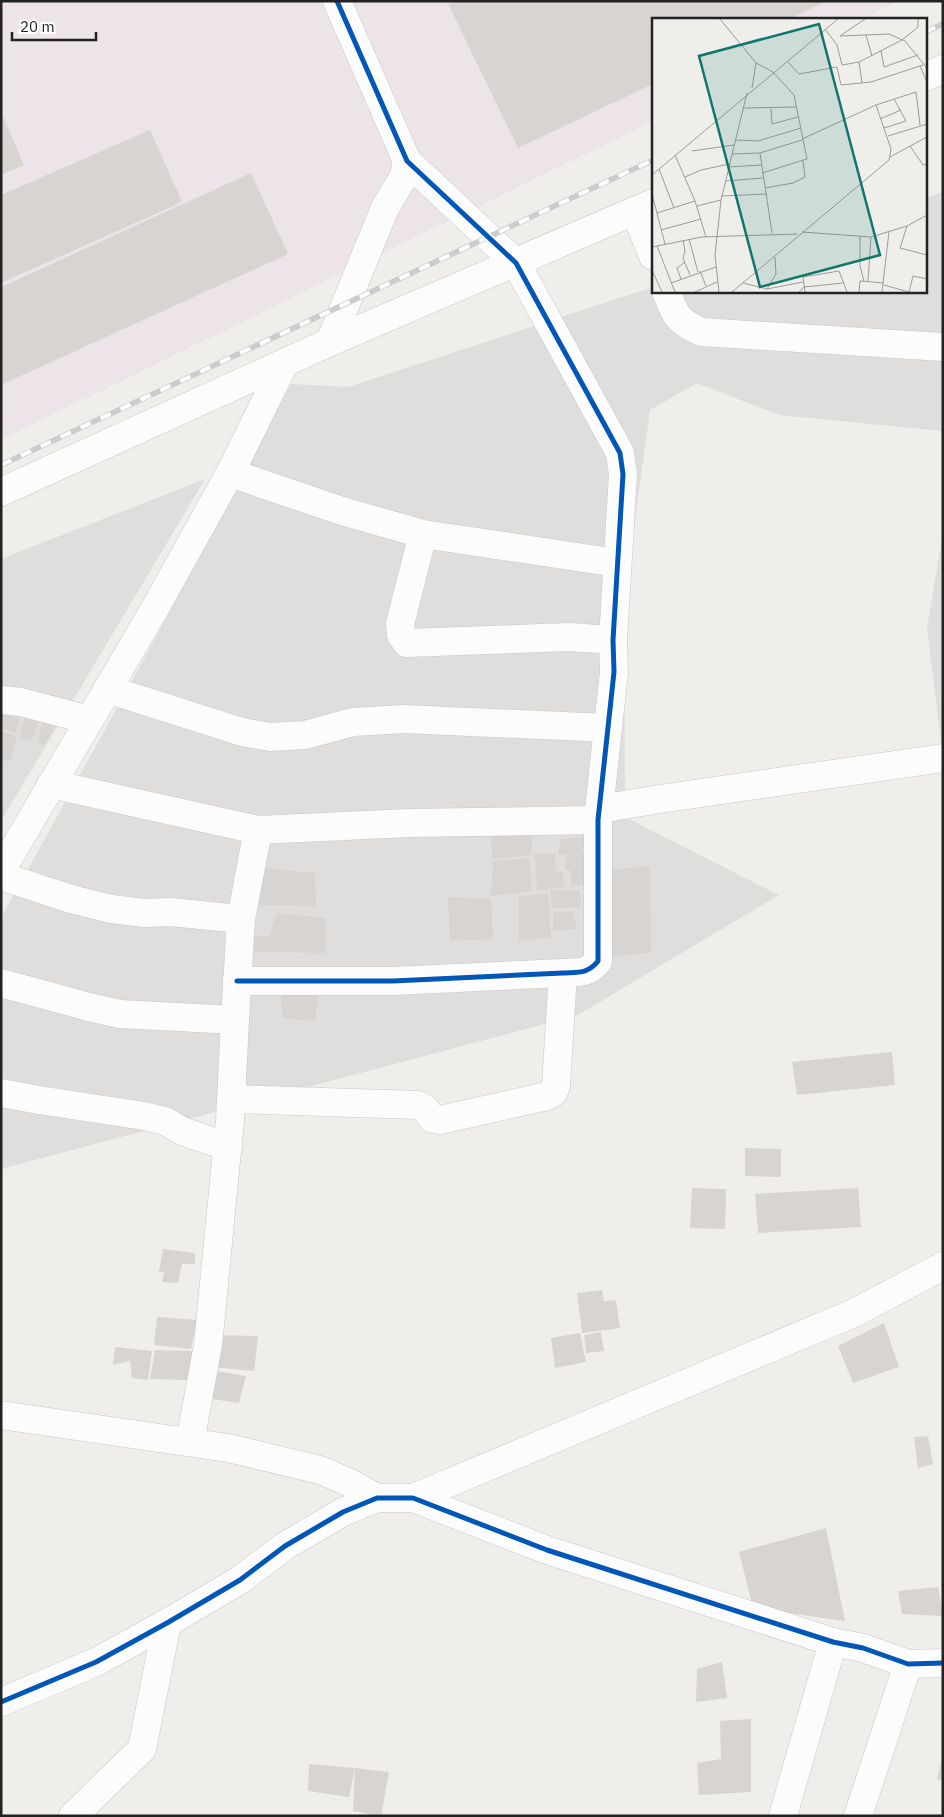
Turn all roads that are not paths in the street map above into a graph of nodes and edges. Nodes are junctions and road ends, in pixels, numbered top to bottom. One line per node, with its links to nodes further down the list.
1 (337, 1): 4 (street)
2 (943, 69): 3 (street)
3 (926, 77)
4 (407, 161): 7 (street); 9 (street)
5 (644, 207): 6 (street); 7 (street)
6 (652, 251)
7 (516, 263): 9 (street); 15 (street)
8 (666, 292): 10 (street)
9 (330, 342): 11 (street)
10 (943, 348)
11 (284, 364): 12 (street); 13 (street)
12 (230, 473): 14 (street); 17 (street)
13 (1, 492)
14 (423, 534): 15 (street); 16 (street)
15 (617, 563): 16 (street)
16 (613, 640): 20 (street)
17 (107, 689): 19 (street); 20 (street)
18 (1, 700): 19 (street)
19 (89, 720): 22 (street)
20 (608, 728): 23 (street)
21 (943, 758): 23 (street)
22 (51, 784): 24 (street); 25 (street)
23 (599, 815): 24 (street); 27 (street)
24 (258, 830): 26 (street)
25 (3, 864): 26 (street)
26 (242, 919): 28 (street)
27 (563, 973): 28 (street); 32 (street)
28 (237, 981): 30 (street)
29 (1, 983): 30 (street)
30 (235, 1020): 32 (street)
31 (1, 1092): 33 (street)
32 (231, 1099): 33 (street)
33 (228, 1147): 36 (street)
34 (943, 1266): 38 (street)
35 (1, 1415): 36 (street)
36 (190, 1442): 37 (street)
37 (377, 1498): 38 (street); 39 (street)
38 (412, 1498): 40 (street)
39 (167, 1624): 43 (street); 44 (street)
40 (833, 1642): 42 (street); 45 (street)
41 (943, 1663): 42 (street)
42 (908, 1664): 46 (street)
43 (1, 1702)
44 (73, 1816)
45 (783, 1816)
46 (858, 1816)

